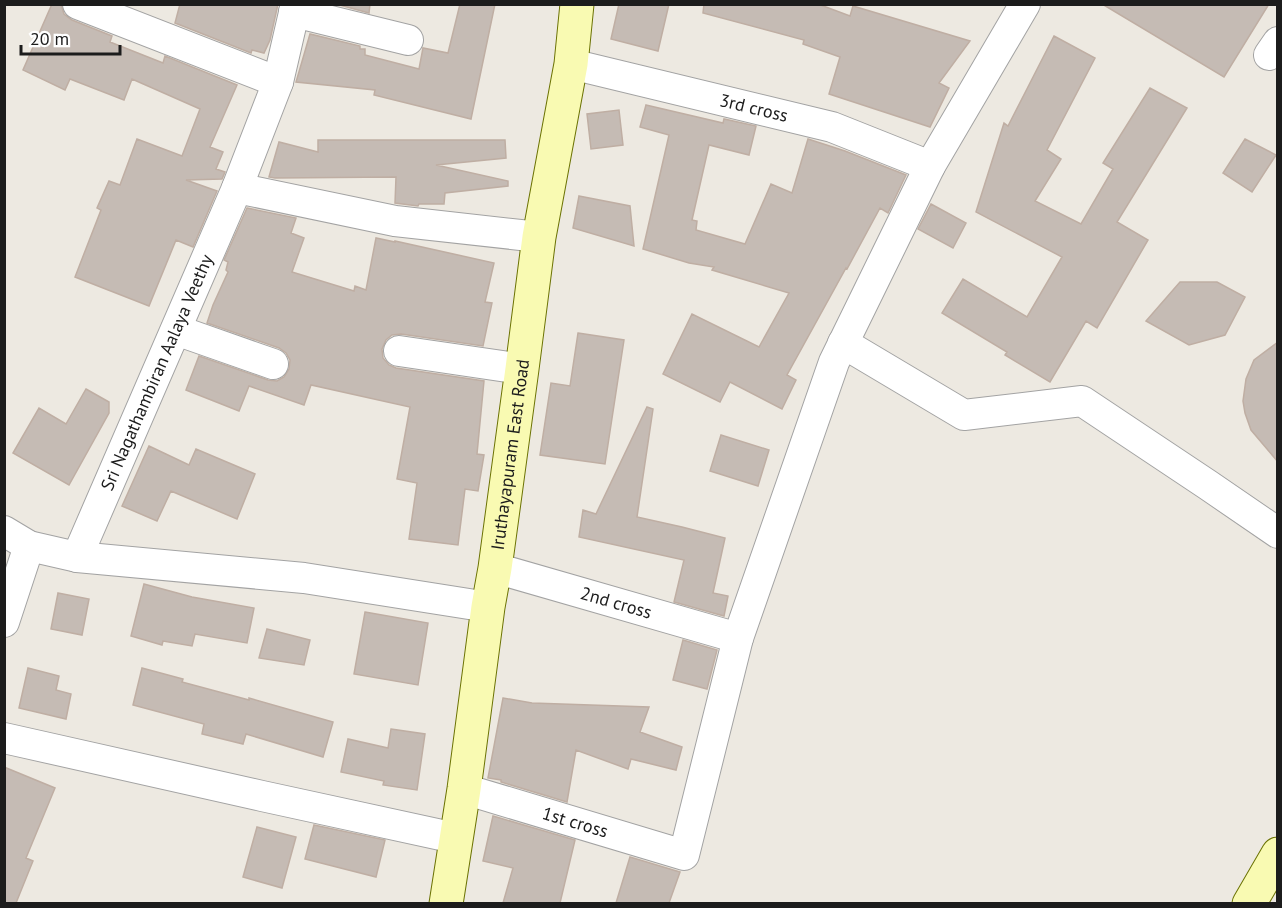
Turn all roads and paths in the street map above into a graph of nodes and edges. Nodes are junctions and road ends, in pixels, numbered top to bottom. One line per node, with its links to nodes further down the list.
1 (78, 4): 7 (street)
2 (577, 4): 6 (main road, Iruthayapuram East Road)
3 (1025, 4): 8 (street)
4 (295, 8): 5 (street); 7 (street, Sri Nagathambiran Aalaya Veethy)
5 (408, 40)
6 (571, 64): 8 (street, 3rd cross); 10 (main road, Iruthayapuram East Road)
7 (278, 82): 9 (street, Sri Nagathambiran Aalaya Veethy)
8 (930, 166): 12 (street)
9 (237, 188): 10 (street); 11 (street, Sri Nagathambiran Aalaya Veethy)
10 (539, 237): 15 (main road, Iruthayapuram East Road)
11 (176, 330): 14 (street); 18 (street, Sri Nagathambiran Aalaya Veethy)
12 (843, 343): 16 (street); 22 (street)
13 (399, 351): 15 (street)
14 (273, 364)
15 (522, 369): 19 (main road, Iruthayapuram East Road)
16 (1278, 533)
17 (17, 538): 18 (street); 21 (street)
18 (77, 557): 20 (street)
19 (495, 568): 20 (main road, Iruthayapuram East Road); 22 (street, 2nd cross)
20 (488, 607): 24 (main road, Iruthayapuram East Road)
21 (4, 622)
22 (738, 638): 24 (street, 1st cross)
23 (4, 738): 25 (street)
24 (464, 789): 25 (main road, Iruthayapuram East Road)
25 (455, 838): 27 (main road, Iruthayapuram East Road)
26 (1278, 854): 28 (main road)
27 (446, 903)
28 (1249, 903)

